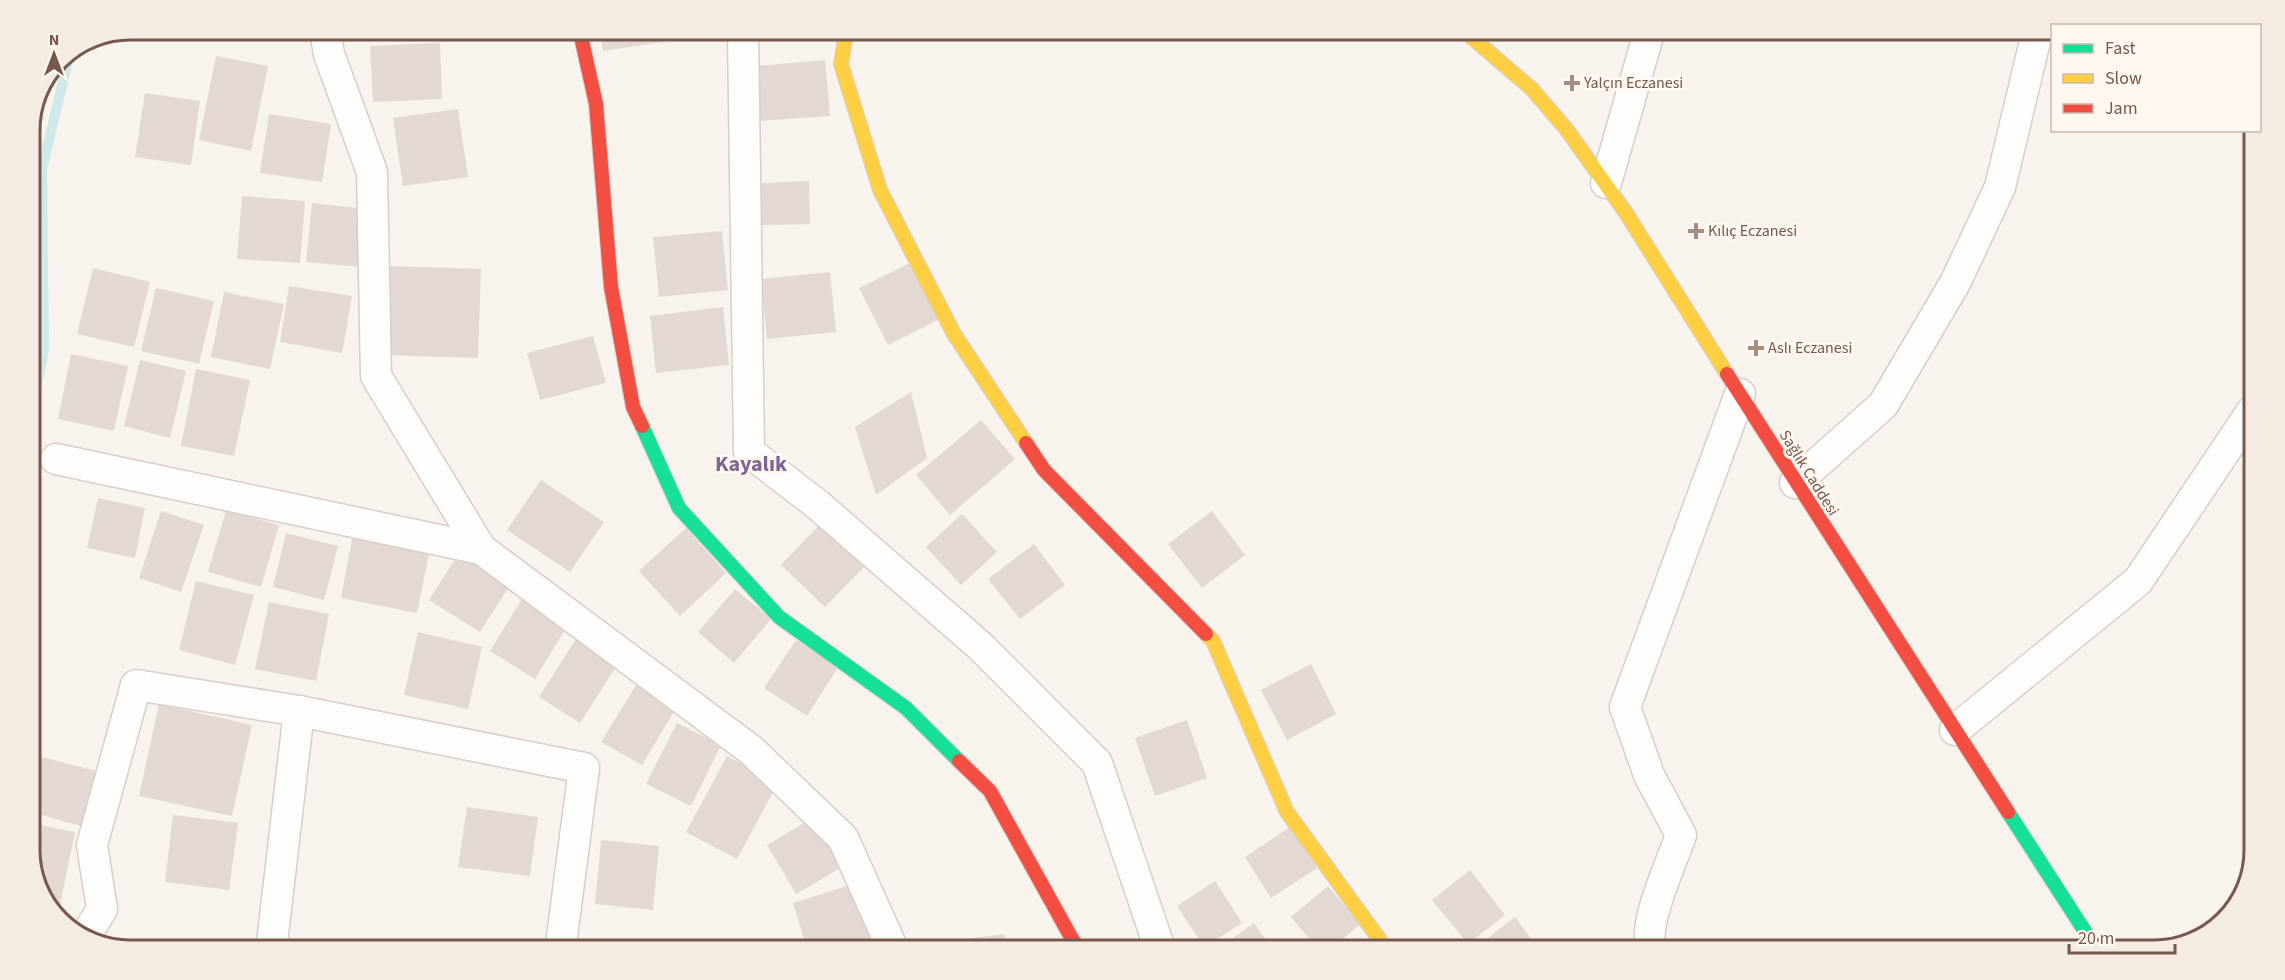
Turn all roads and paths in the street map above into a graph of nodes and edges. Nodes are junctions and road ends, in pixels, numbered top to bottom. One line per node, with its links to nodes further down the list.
1 (327, 41): 13 (street)
2 (582, 41): 20 (street)
3 (743, 41): 21 (street)
4 (845, 41): 22 (street)
5 (1476, 41): 8 (street, Sağlık Caddesi)
6 (1647, 41): 8 (street)
7 (2035, 41): 12 (street)
8 (1606, 183): 9 (street, Sağlık Caddesi)
9 (1740, 394): 12 (street, Sağlık Caddesi); 23 (street)
10 (2244, 423): 15 (street)
11 (56, 459): 13 (street)
12 (1795, 483): 15 (street, Sağlık Caddesi)
13 (481, 549): 19 (street)
14 (299, 711): 16 (street); 17 (street); 18 (street)
15 (1955, 730): 24 (street, Sağlık Caddesi)
16 (90, 929)
17 (272, 940)
18 (562, 940)
19 (889, 940)
20 (1073, 940)
21 (1157, 940)
22 (1380, 940)
23 (1649, 940)
24 (2091, 940)

